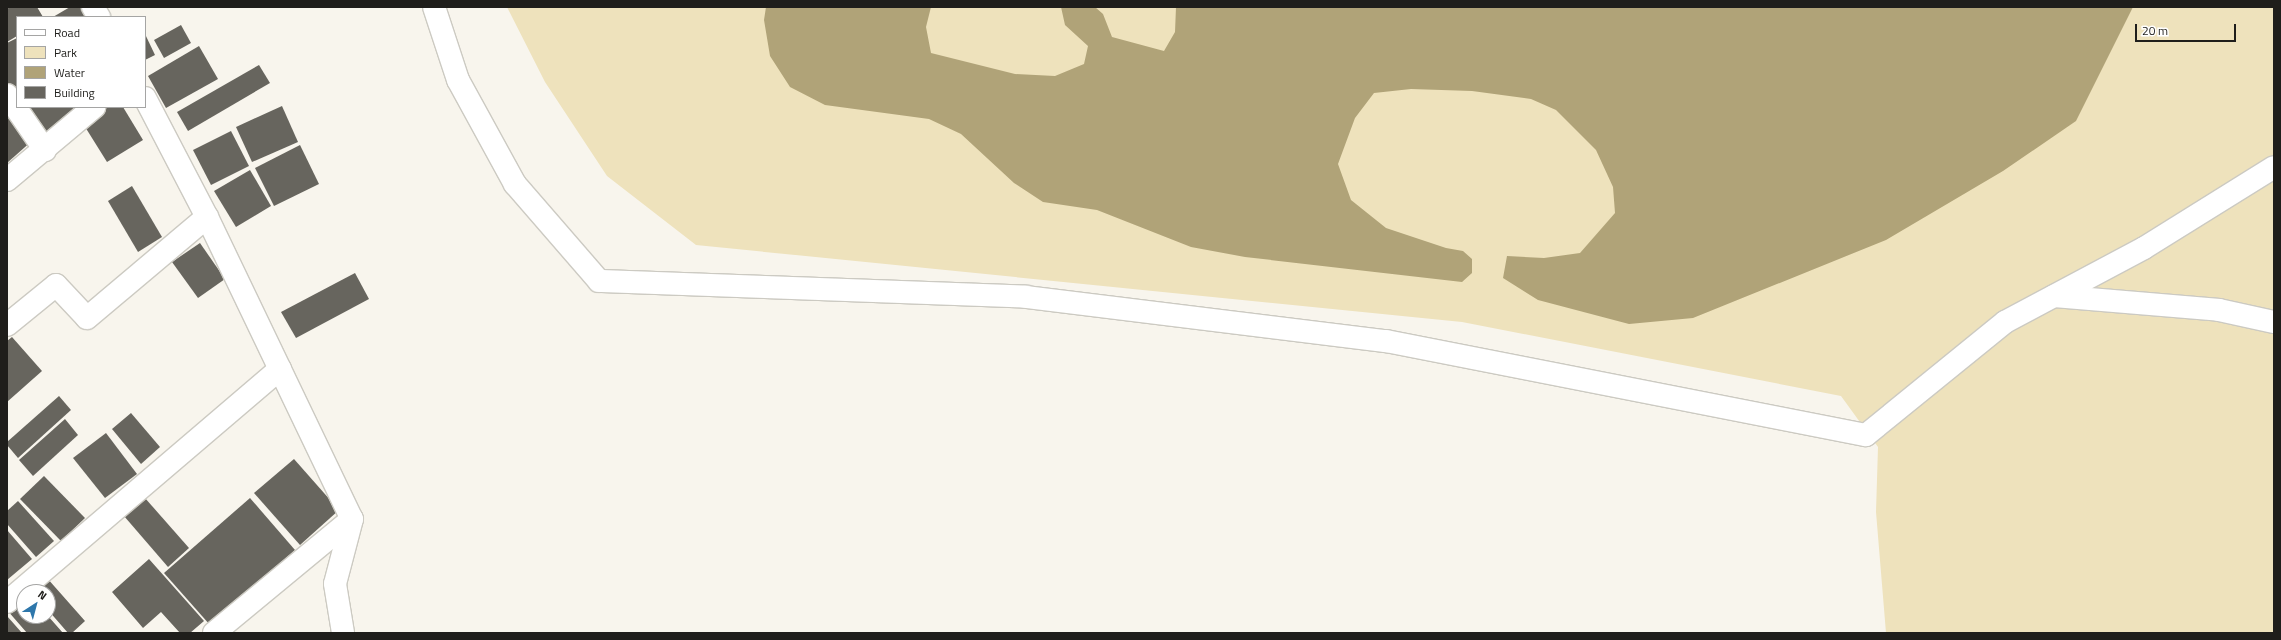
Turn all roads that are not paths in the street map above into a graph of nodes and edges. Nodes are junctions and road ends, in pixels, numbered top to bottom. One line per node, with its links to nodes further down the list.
1 (94, 7): 3 (street)
2 (434, 7): 11 (street)
3 (98, 16)
4 (7, 96): 7 (street)
5 (146, 100): 10 (street)
6 (93, 108): 7 (street)
7 (45, 150): 9 (street)
8 (2274, 167): 11 (street)
9 (7, 180)
10 (207, 217): 13 (street); 14 (street)
11 (2054, 296): 12 (street)
12 (2274, 322)
13 (7, 325)
14 (280, 369): 15 (street); 16 (street)
15 (352, 519): 17 (street); 18 (street)
16 (7, 602)
17 (214, 633)
18 (343, 633)

